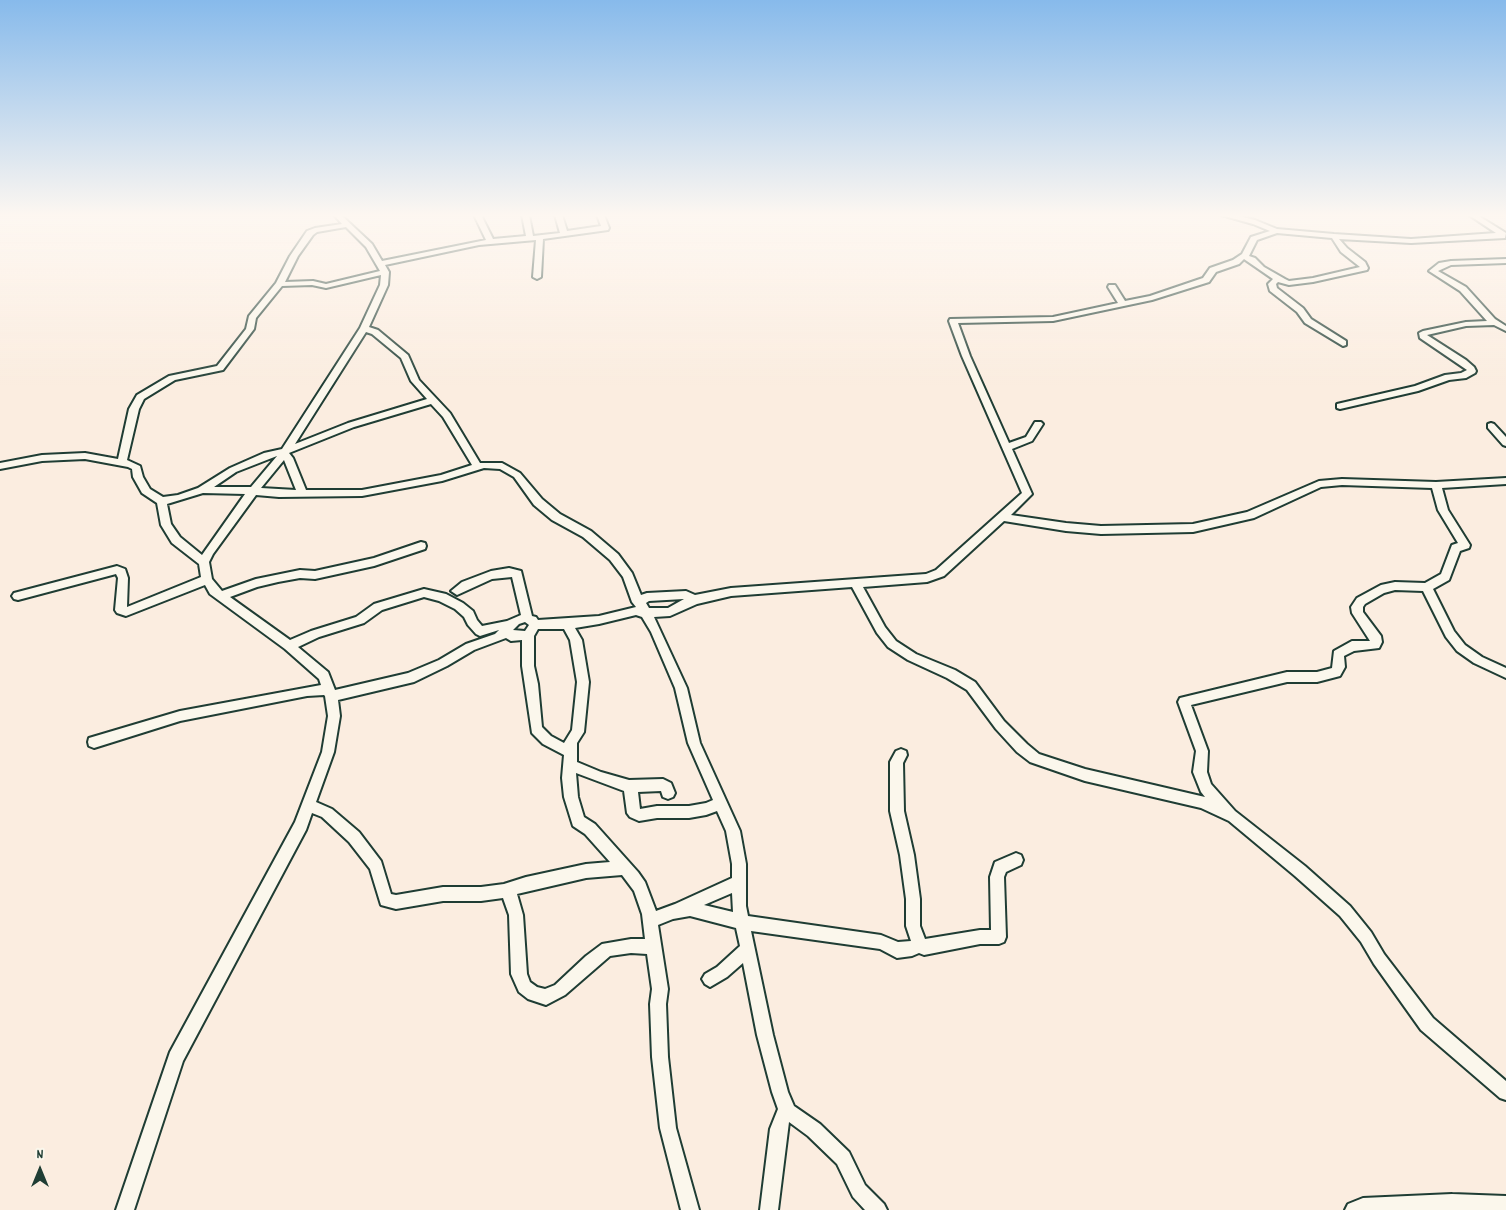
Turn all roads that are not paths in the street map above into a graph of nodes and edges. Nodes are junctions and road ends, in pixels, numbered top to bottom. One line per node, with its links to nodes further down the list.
1 (286, 271): 11 (street)
2 (372, 271): 11 (street)
3 (383, 271): 15 (street)
4 (537, 271): 9 (street)
5 (1212, 271): 13 (street)
6 (1267, 271): 10 (street)
7 (1349, 271): 10 (street)
8 (1434, 271): 14 (street)
9 (537, 277)
10 (1277, 279): 17 (street)
11 (280, 284): 25 (street)
12 (1112, 287): 13 (street)
13 (1123, 304): 23 (street)
14 (1494, 323): 16 (street); 19 (street)
15 (364, 328): 18 (street); 24 (street)
16 (1506, 329)
17 (1343, 343)
18 (433, 400): 24 (street); 27 (street)
19 (1340, 406)
20 (1038, 424): 23 (street)
21 (1491, 426): 22 (street)
22 (1506, 443)
23 (1008, 448): 34 (street)
24 (284, 453): 30 (street); 31 (street); 32 (street)
25 (122, 462): 26 (street); 33 (street)
26 (0, 466)
27 (478, 468): 32 (street); 43 (street)
28 (1506, 481): 29 (street)
29 (1436, 485): 34 (street); 39 (street)
30 (202, 490): 31 (street); 33 (street)
31 (254, 491): 32 (street); 36 (street)
32 (302, 494)
33 (162, 501): 36 (street)
34 (1002, 517): 38 (street)
35 (421, 546): 41 (street)
36 (204, 562): 37 (street)
37 (207, 578): 40 (street); 41 (street)
38 (855, 583): 43 (street); 57 (street)
39 (1427, 587): 48 (street); 57 (street)
40 (18, 596)
41 (220, 596): 47 (street)
42 (456, 597): 45 (street); 46 (street); 47 (street)
43 (641, 607): 44 (street); 55 (street)
44 (568, 624): 45 (street); 52 (street)
45 (530, 626): 46 (street); 46 (street); 52 (street)
46 (508, 628): 49 (street)
47 (289, 646): 49 (street)
48 (1506, 673)
49 (330, 693): 50 (street); 56 (street)
50 (94, 742)
51 (901, 755): 65 (street)
52 (571, 759): 53 (street); 59 (street)
53 (629, 786): 54 (street); 55 (street)
54 (668, 793)
55 (721, 803): 60 (street)
56 (308, 805): 61 (street); 72 (street)
57 (1234, 818): 69 (street)
58 (1016, 860): 65 (street)
59 (624, 868): 61 (street); 63 (street)
60 (739, 882): 62 (street); 64 (street)
61 (508, 890): 66 (street)
62 (677, 911): 63 (street); 64 (street)
63 (649, 916): 66 (street)
64 (742, 922): 65 (street); 67 (street)
65 (919, 944)
66 (654, 947): 73 (street)
67 (748, 949): 68 (street); 70 (street)
68 (710, 979)
69 (1506, 1092)
70 (788, 1112): 74 (street); 75 (street)
71 (1506, 1205): 76 (street)
72 (125, 1210)
73 (690, 1210)
74 (769, 1210)
75 (878, 1210)
76 (1354, 1210)

